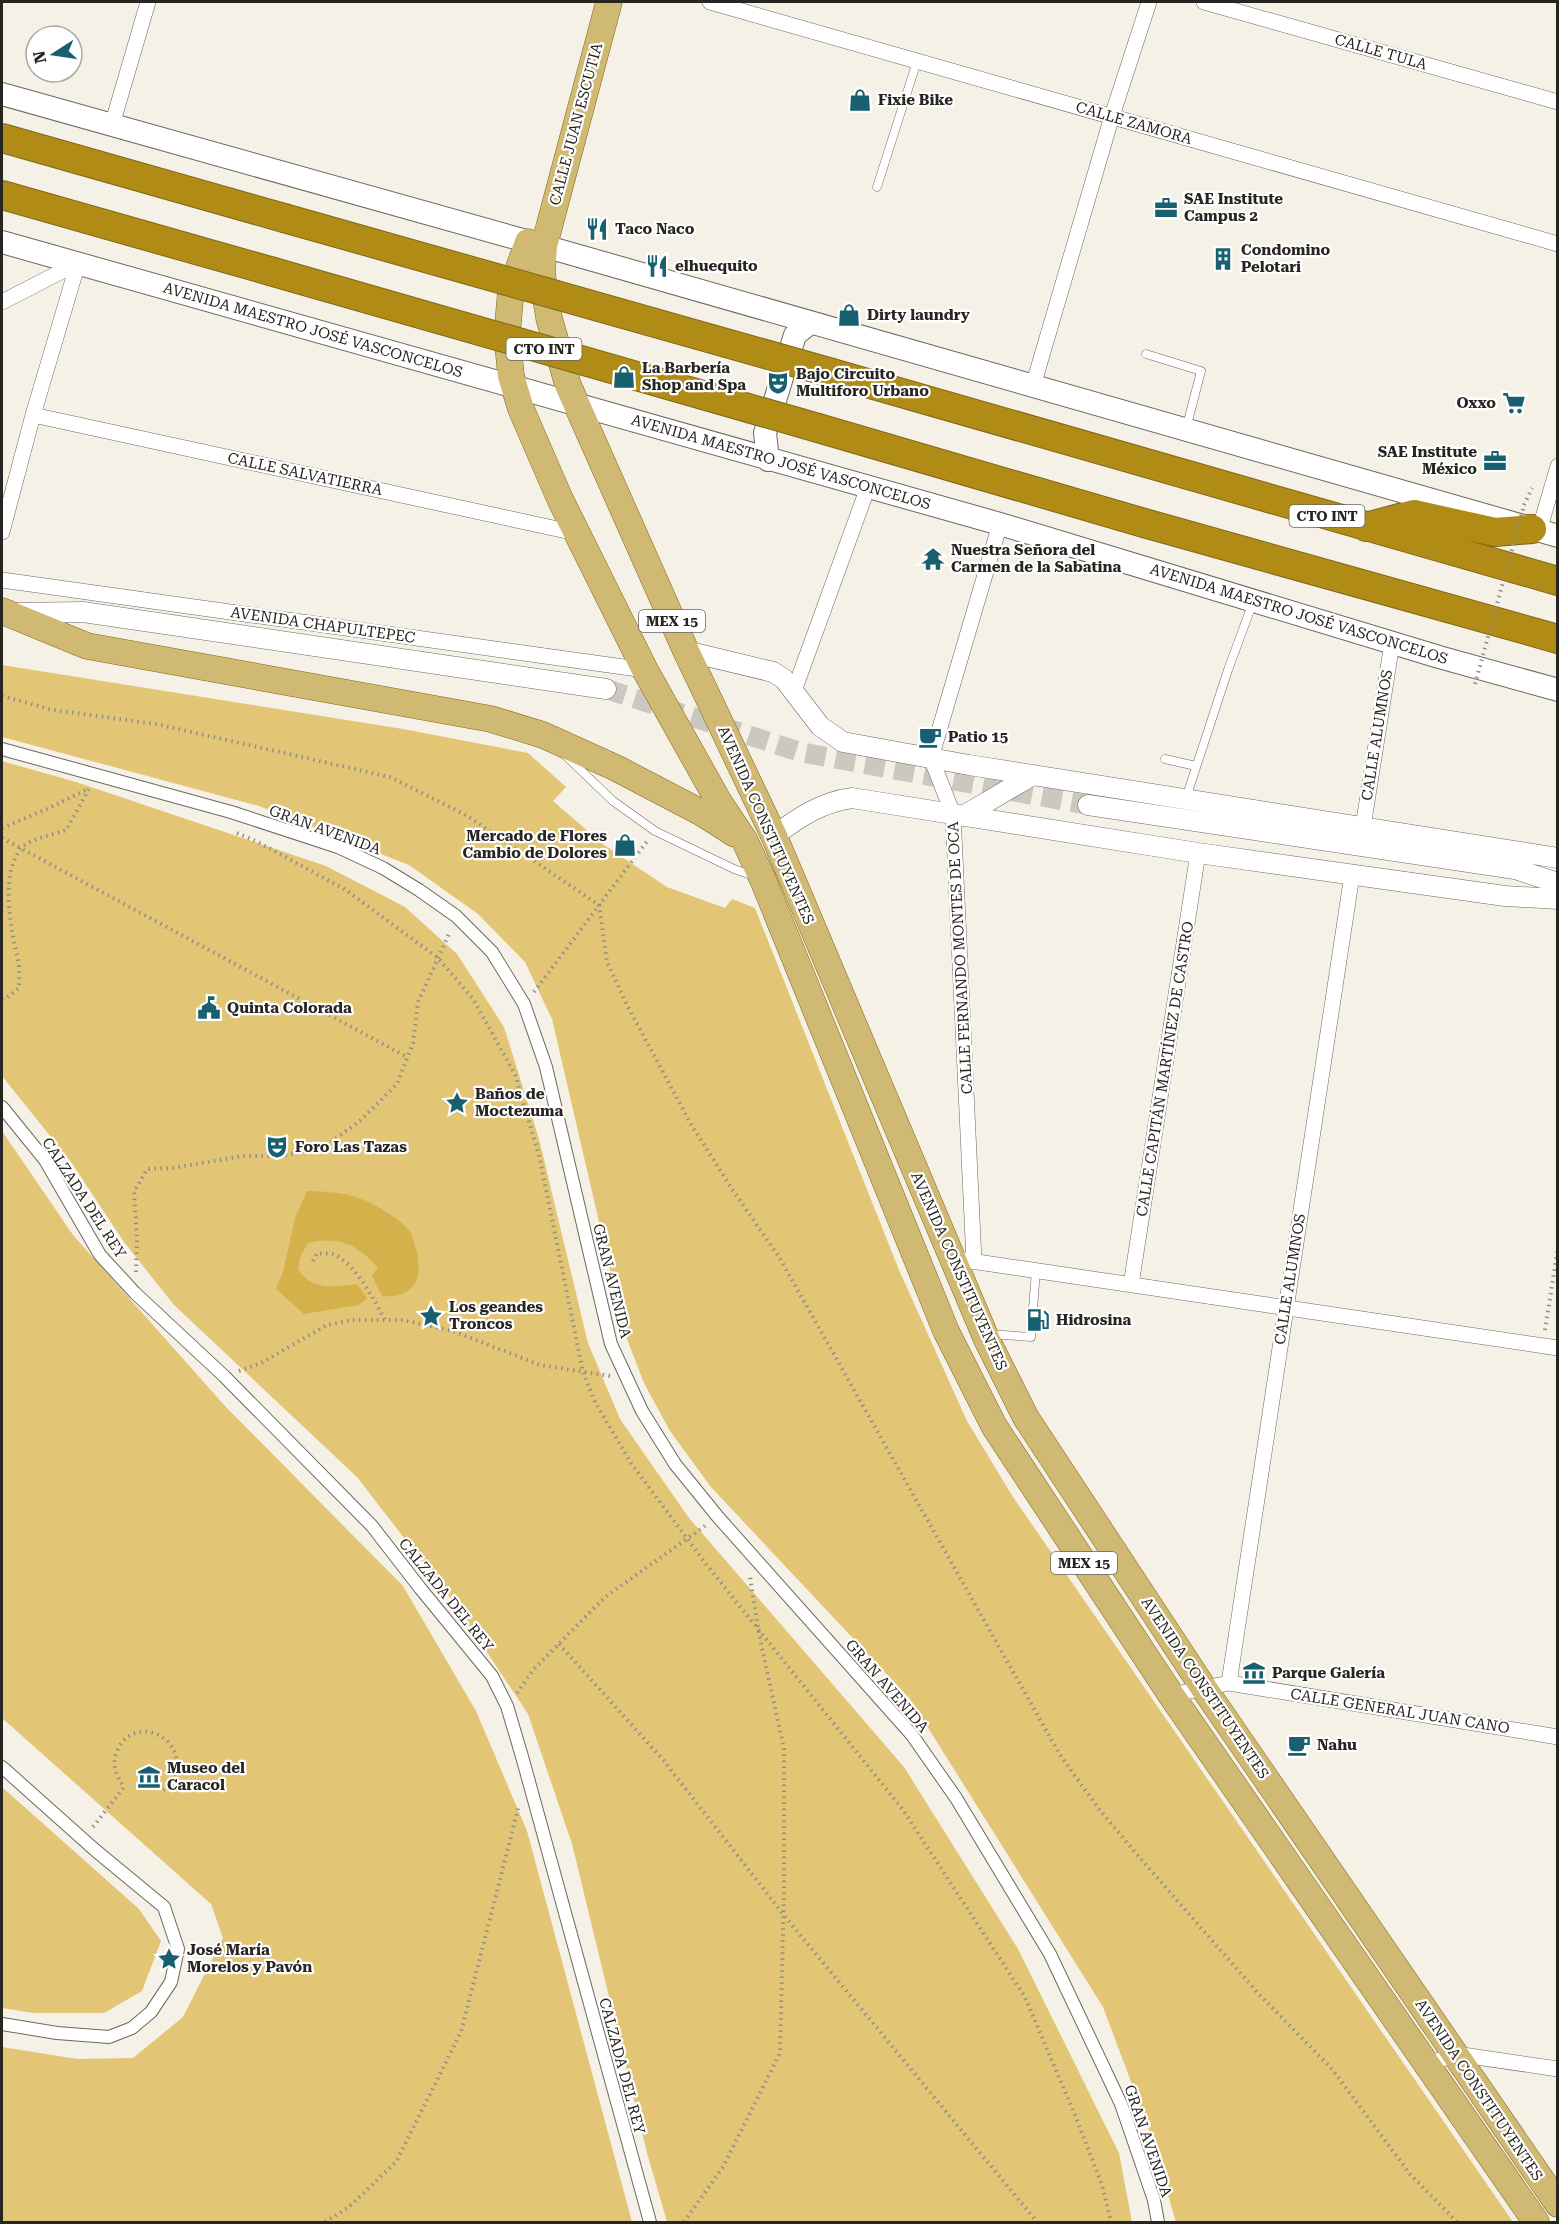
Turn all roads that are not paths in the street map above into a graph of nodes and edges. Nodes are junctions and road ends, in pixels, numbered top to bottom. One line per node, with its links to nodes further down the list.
1 (148, 2): 10 (street)
2 (609, 2): 15 (main road, CALLE JUAN ESCUTIA)
3 (710, 2): 6 (street, CALLE ZAMORA)
4 (1149, 2): 9 (street)
5 (1204, 2): 8 (street, CALLE TULA)
6 (917, 61): 9 (street, CALLE ZAMORA); 12 (lane)
7 (2, 94): 10 (main road)
8 (1557, 102)
9 (1112, 116): 16 (street, CALLE ZAMORA); 21 (street)
10 (112, 125): 15 (main road)
11 (2, 138): 31 (highway, CTO INT, bridge)
12 (877, 187)
13 (2, 195): 38 (highway, CTO INT, bridge)
14 (2, 242): 17 (main road, AVENIDA MAESTRO JOSÉ VASCONCELOS)
15 (536, 244): 19 (main road); 22 (main road, AVENIDA CONSTITUYENTES); 23 (main road, AVENIDA CONSTITUYENTES / MEX 15)
16 (1557, 244)
17 (78, 263): 18 (street); 22 (main road, AVENIDA MAESTRO JOSÉ VASCONCELOS); 24 (street)
18 (2, 302)
19 (810, 323): 21 (main road); 26 (main road)
20 (1146, 354): 25 (lane)
21 (1033, 386): 25 (main road)
22 (514, 387): 23 (main road, AVENIDA MAESTRO JOSÉ VASCONCELOS); 33 (main road, AVENIDA CONSTITUYENTES / MEX 15)
23 (576, 403): 26 (main road, AVENIDA MAESTRO JOSÉ VASCONCELOS); 40 (main road, AVENIDA CONSTITUYENTES / MEX 15)
24 (33, 415): 32 (street); 33 (street, CALLE SALVATIERRA)
25 (1186, 430): 30 (main road)
26 (768, 460): 28 (main road, AVENIDA MAESTRO JOSÉ VASCONCELOS)
27 (1557, 466): 30 (street)
28 (868, 487): 29 (main road, AVENIDA MAESTRO JOSÉ VASCONCELOS); 45 (street)
29 (1000, 524): 36 (main road, AVENIDA MAESTRO JOSÉ VASCONCELOS); 48 (street)
30 (1538, 526): 31 (highway)
31 (1364, 527): 35 (highway, CTO INT)
32 (2, 532)
33 (576, 533): 42 (main road, AVENIDA CONSTITUYENTES / MEX 15)
34 (2, 580): 42 (street, AVENIDA CHAPULTEPEC)
35 (1557, 581)
36 (1254, 601): 39 (main road, AVENIDA MAESTRO JOSÉ VASCONCELOS); 50 (lane)
37 (6, 612): 43 (street, AVENIDA CHAPULTEPEC); 46 (main road)
38 (1545, 635): 41 (highway)
39 (1392, 643): 44 (main road, AVENIDA MAESTRO JOSÉ VASCONCELOS); 55 (street, CALLE ALUMNOS)
40 (686, 651): 45 (street); 56 (main road, AVENIDA CONSTITUYENTES / MEX 15)
41 (1557, 651)
42 (645, 670): 57 (main road, AVENIDA CONSTITUYENTES / MEX 15)
43 (606, 689)
44 (1557, 690)
45 (794, 692): 48 (street)
46 (543, 735): 57 (main road); 61 (lane)
47 (2, 749): 84 (street, GRAN AVENIDA)
48 (931, 758): 51 (street); 54 (street, CALLE FERNANDO MONTES DE OCA)
49 (1165, 759): 50 (lane)
50 (1196, 766): 52 (lane)
51 (1033, 775): 52 (street); 54 (street)
52 (1185, 799): 55 (street)
53 (1088, 805): 62 (street)
54 (958, 815): 56 (street); 58 (street); 65 (street, CALLE FERNANDO MONTES DE OCA)
55 (1363, 827): 59 (street)
56 (774, 836): 65 (main road, AVENIDA CONSTITUYENTES / MEX 15)
57 (745, 841): 61 (main road, AVENIDA CONSTITUYENTES / MEX 15)
58 (1198, 853): 60 (street); 67 (street, CALLE CAPITÁN MARTÍNEZ DE CASTRO)
59 (1557, 858)
60 (1352, 875): 63 (street); 68 (street, CALLE ALUMNOS)
61 (763, 880): 75 (main road, AVENIDA CONSTITUYENTES / MEX 15)
62 (1557, 883)
63 (1557, 899)
64 (2, 1107): 83 (street, CALZADA DEL REY)
65 (963, 1260): 66 (street); 71 (main road, AVENIDA CONSTITUYENTES / MEX 15)
66 (1036, 1271): 67 (street); 69 (lane)
67 (1131, 1285): 68 (street)
68 (1286, 1307): 72 (street); 73 (street, CALLE ALUMNOS)
69 (1033, 1308)
70 (1032, 1330): 71 (lane)
71 (984, 1334): 74 (main road, AVENIDA CONSTITUYENTES / MEX 15)
72 (1550, 1346)
73 (1228, 1683): 74 (street, CALLE GENERAL JUAN CANO); 76 (street, CALLE GENERAL JUAN CANO)
74 (1203, 1687): 75 (street, CALLE GENERAL JUAN CANO); 79 (main road, AVENIDA CONSTITUYENTES / MEX 15)
75 (1171, 1695): 80 (main road, AVENIDA CONSTITUYENTES / MEX 15)
76 (1557, 1737)
77 (2, 1767): 78 (street)
78 (2, 2024)
79 (1456, 2054): 80 (street); 81 (street); 82 (main road, AVENIDA CONSTITUYENTES / MEX 15)
80 (1426, 2065): 85 (main road, AVENIDA CONSTITUYENTES / MEX 15)
81 (1557, 2069)
82 (1557, 2204)
83 (650, 2223)
84 (1158, 2223)
85 (1536, 2223)

